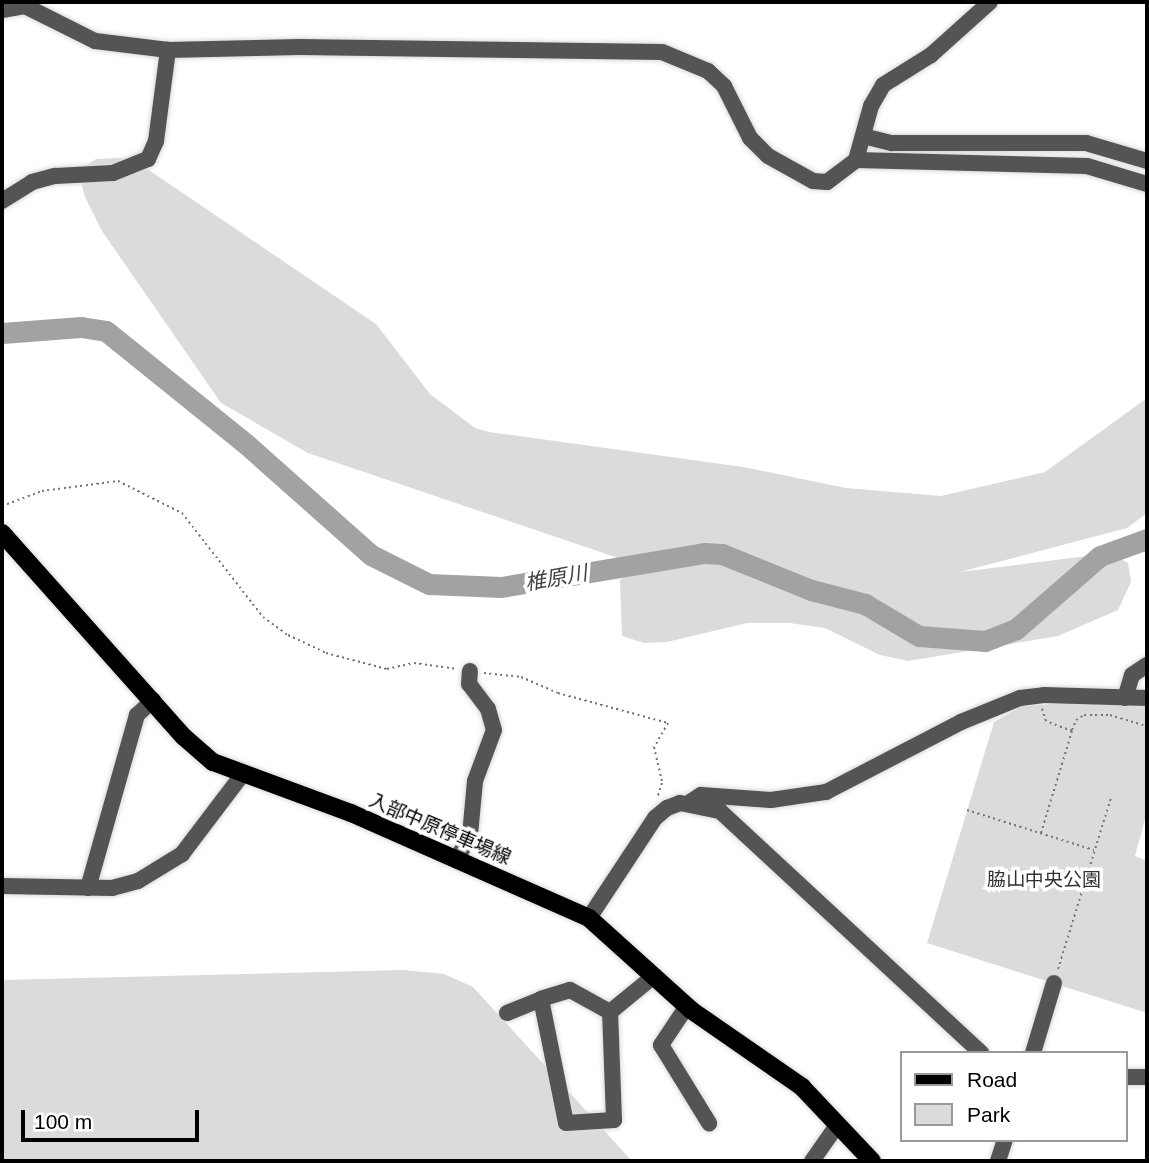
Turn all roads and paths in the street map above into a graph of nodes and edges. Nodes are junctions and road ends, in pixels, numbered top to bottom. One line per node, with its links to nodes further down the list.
1 (990, 2): 4 (street)
2 (2, 10): 3 (street)
3 (168, 50): 5 (street); 8 (street)
4 (863, 136): 5 (street); 6 (street)
5 (856, 160): 7 (street)
6 (1147, 161)
7 (1147, 184)
8 (2, 201)
9 (2, 506): 12 (path)
10 (2, 533): 15 (main road, 入部中原停車場線)
11 (1147, 665): 13 (street)
12 (470, 671): 23 (path); 26 (street)
13 (1125, 698): 14 (street); 21 (street)
14 (1147, 698)
15 (153, 700): 19 (main road, 入部中原停車場線); 28 (street)
16 (1041, 705): 18 (path)
17 (1147, 726): 18 (path)
18 (1072, 731): 24 (path)
19 (242, 775): 26 (main road, 入部中原停車場線); 28 (street)
20 (1111, 798): 25 (path)
21 (687, 804): 23 (street); 36 (street)
22 (967, 810): 24 (path)
23 (655, 818): 29 (street)
24 (1041, 833): 25 (path)
25 (1095, 850): 31 (path)
26 (457, 859): 29 (main road, 入部中原停車場線)
27 (2, 886): 28 (street)
28 (88, 888)
29 (589, 918): 30 (main road, 入部中原停車場線)
30 (654, 976): 33 (main road, 入部中原停車場線); 34 (street)
31 (1054, 983): 37 (street)
32 (541, 999): 34 (street); 34 (street); 35 (street)
33 (688, 1006): 40 (street); 41 (main road, 入部中原停車場線)
34 (610, 1012)
35 (507, 1013)
36 (979, 1051)
37 (1034, 1051)
38 (1128, 1077): 39 (street)
39 (1147, 1077)
40 (709, 1124)
41 (838, 1124): 43 (street); 44 (main road, 入部中原停車場線)
42 (1004, 1142): 45 (street)
43 (812, 1161)
44 (872, 1161)
45 (998, 1161)

